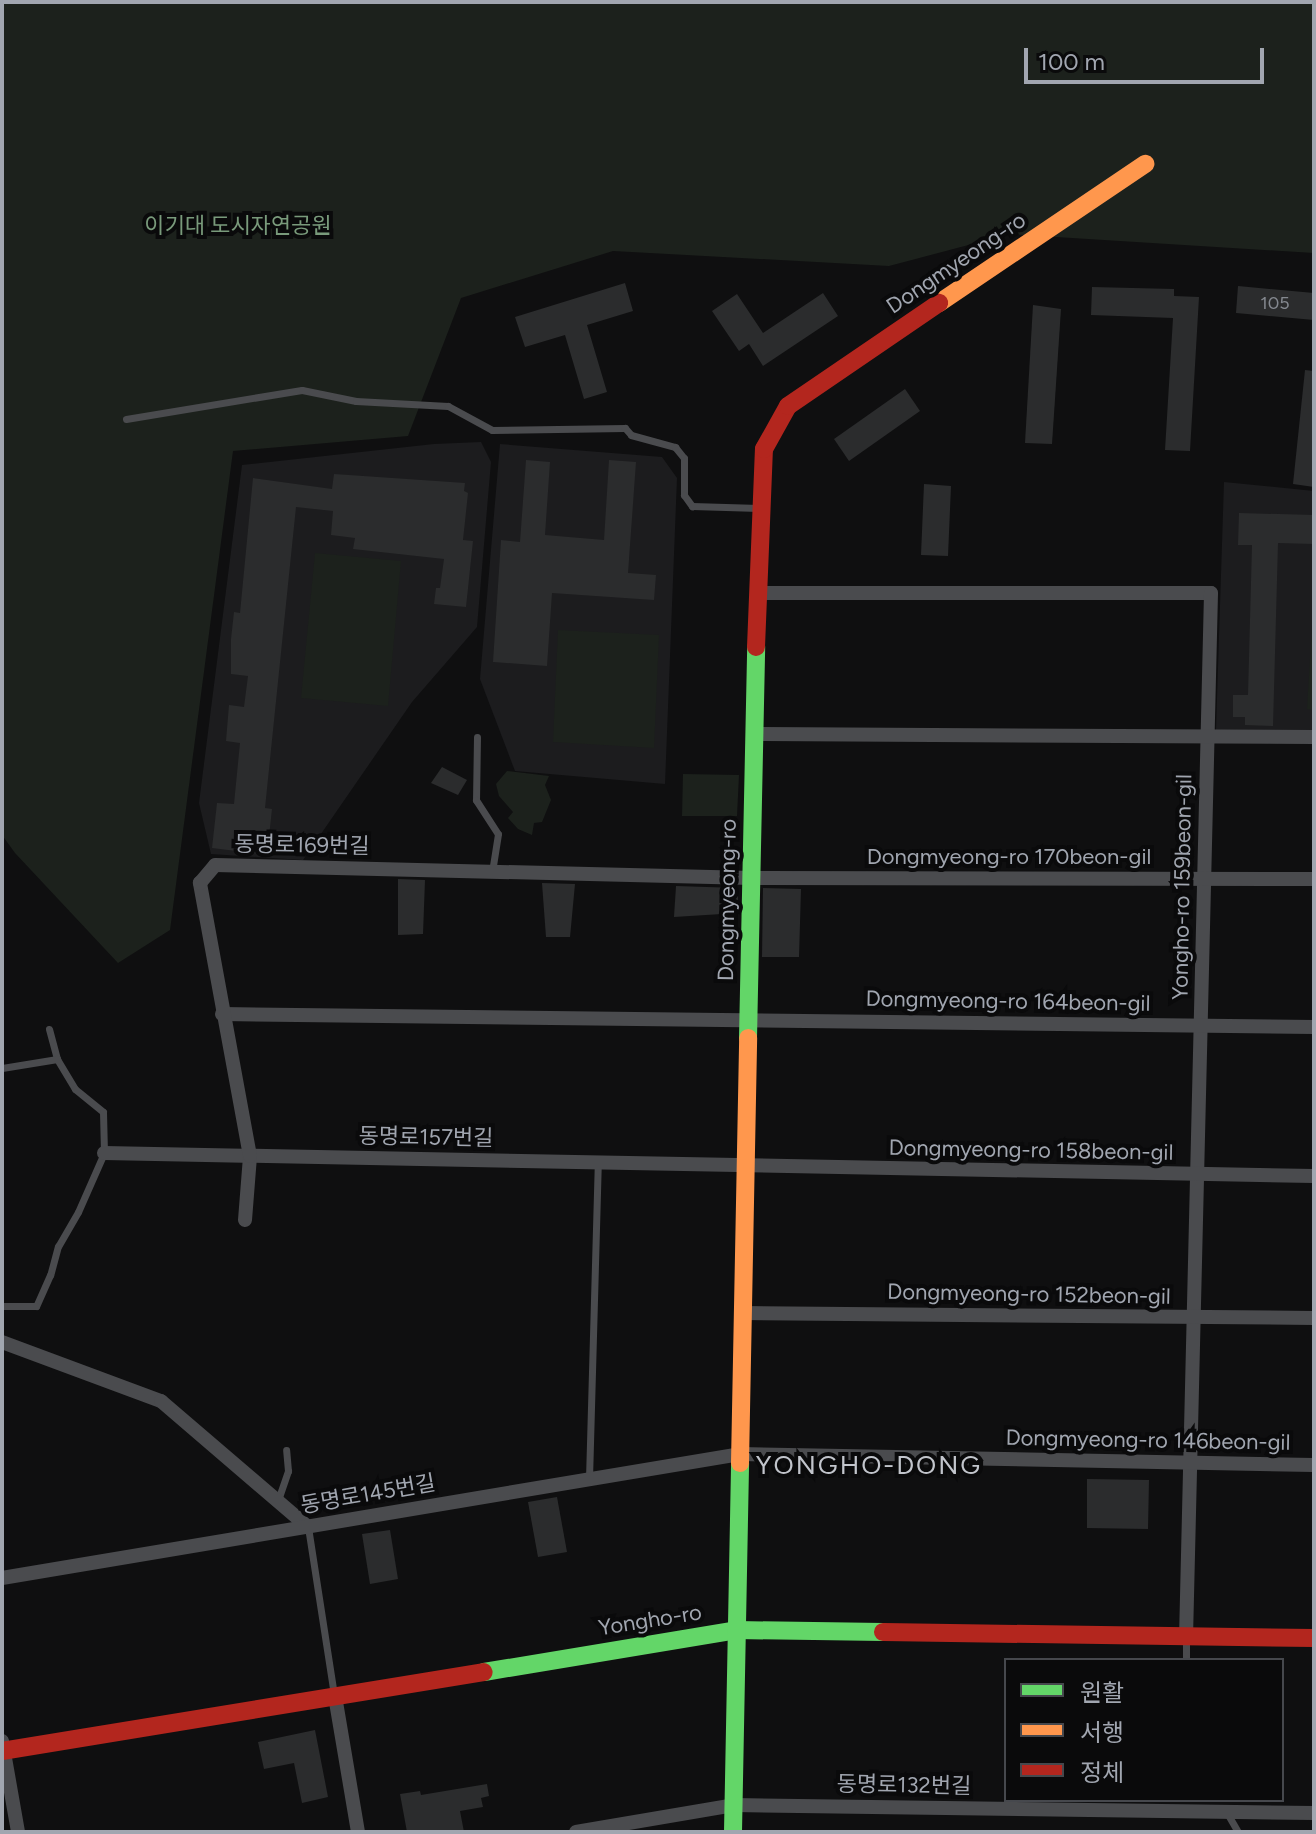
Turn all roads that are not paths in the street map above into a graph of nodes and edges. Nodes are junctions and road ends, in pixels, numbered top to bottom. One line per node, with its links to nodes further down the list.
1 (1145, 164): 3 (street, Dongmyeong-ro)
2 (126, 419): 3 (lane)
3 (762, 508): 4 (street, Dongmyeong-ro)
4 (757, 593): 5 (street, Dongmyeong-ro); 7 (street, Yongho-ro 159beon-gil)
5 (754, 734): 7 (street); 10 (street, Dongmyeong-ro)
6 (477, 737): 9 (lane)
7 (1207, 737): 8 (street); 11 (street, Yongho-ro 159beon-gil)
8 (1314, 737)
9 (492, 872): 10 (street, 동명로169번길); 13 (street, 동명로169번길)
10 (752, 878): 11 (street, Dongmyeong-ro 170beon-gil); 14 (street, Dongmyeong-ro)
11 (1204, 879): 12 (street, Dongmyeong-ro 170beon-gil); 15 (street, Yongho-ro 159beon-gil)
12 (1314, 879)
13 (222, 1014): 14 (street, Dongmyeong-ro 164beon-gil); 21 (street, 동명로169번길)
14 (749, 1020): 15 (street, Dongmyeong-ro 164beon-gil); 23 (street, Dongmyeong-ro)
15 (1200, 1026): 16 (street, Dongmyeong-ro 164beon-gil); 24 (street, Yongho-ro 159beon-gil)
16 (1314, 1027)
17 (49, 1029): 18 (lane)
18 (57, 1059): 19 (lane); 20 (lane)
19 (2, 1068)
20 (104, 1153): 21 (street, 동명로157번길); 27 (lane)
21 (250, 1156): 22 (street, 동명로157번길); 26 (street, 동명로169번길)
22 (598, 1163): 23 (street, 동명로157번길); 36 (lane)
23 (746, 1166): 24 (street, Dongmyeong-ro 158beon-gil); 28 (street, Dongmyeong-ro)
24 (1197, 1176): 25 (street, Dongmyeong-ro 158beon-gil); 29 (street, Yongho-ro 159beon-gil)
25 (1314, 1176)
26 (245, 1220)
27 (2, 1306)
28 (743, 1313): 29 (street, Dongmyeong-ro 152beon-gil); 33 (street, Dongmyeong-ro)
29 (1194, 1317): 30 (street, Dongmyeong-ro 152beon-gil); 34 (street, Yongho-ro 159beon-gil)
30 (1314, 1318)
31 (2, 1342): 37 (street)
32 (286, 1450): 37 (lane)
33 (740, 1454): 34 (street, Dongmyeong-ro 146beon-gil); 36 (street, 동명로145번길); 40 (street, Dongmyeong-ro)
34 (1190, 1464): 35 (street, Dongmyeong-ro 146beon-gil); 41 (street, Yongho-ro 159beon-gil)
35 (1314, 1465)
36 (589, 1479): 38 (street, 동명로145번길)
37 (278, 1500): 38 (street)
38 (308, 1527): 39 (street, 동명로145번길); 44 (lane)
39 (2, 1578)
40 (737, 1630): 41 (street, Yongho-ro); 44 (street, Yongho-ro); 46 (street, Dongmyeong-ro)
41 (1186, 1636): 42 (street, Yongho-ro); 43 (lane)
42 (1314, 1638)
43 (1186, 1658)
44 (335, 1696): 45 (street, Yongho-ro); 51 (street)
45 (3, 1748): 50 (street)
46 (734, 1805): 47 (street, 동명로132번길); 52 (street, 동명로132번길); 53 (street, Dongmyeong-ro)
47 (1185, 1805): 48 (street, 동명로132번길)
48 (1226, 1811): 49 (street, 동명로132번길); 54 (lane)
49 (1314, 1813)
50 (18, 1832)
51 (358, 1832)
52 (576, 1832)
53 (733, 1832)
54 (1238, 1832)

